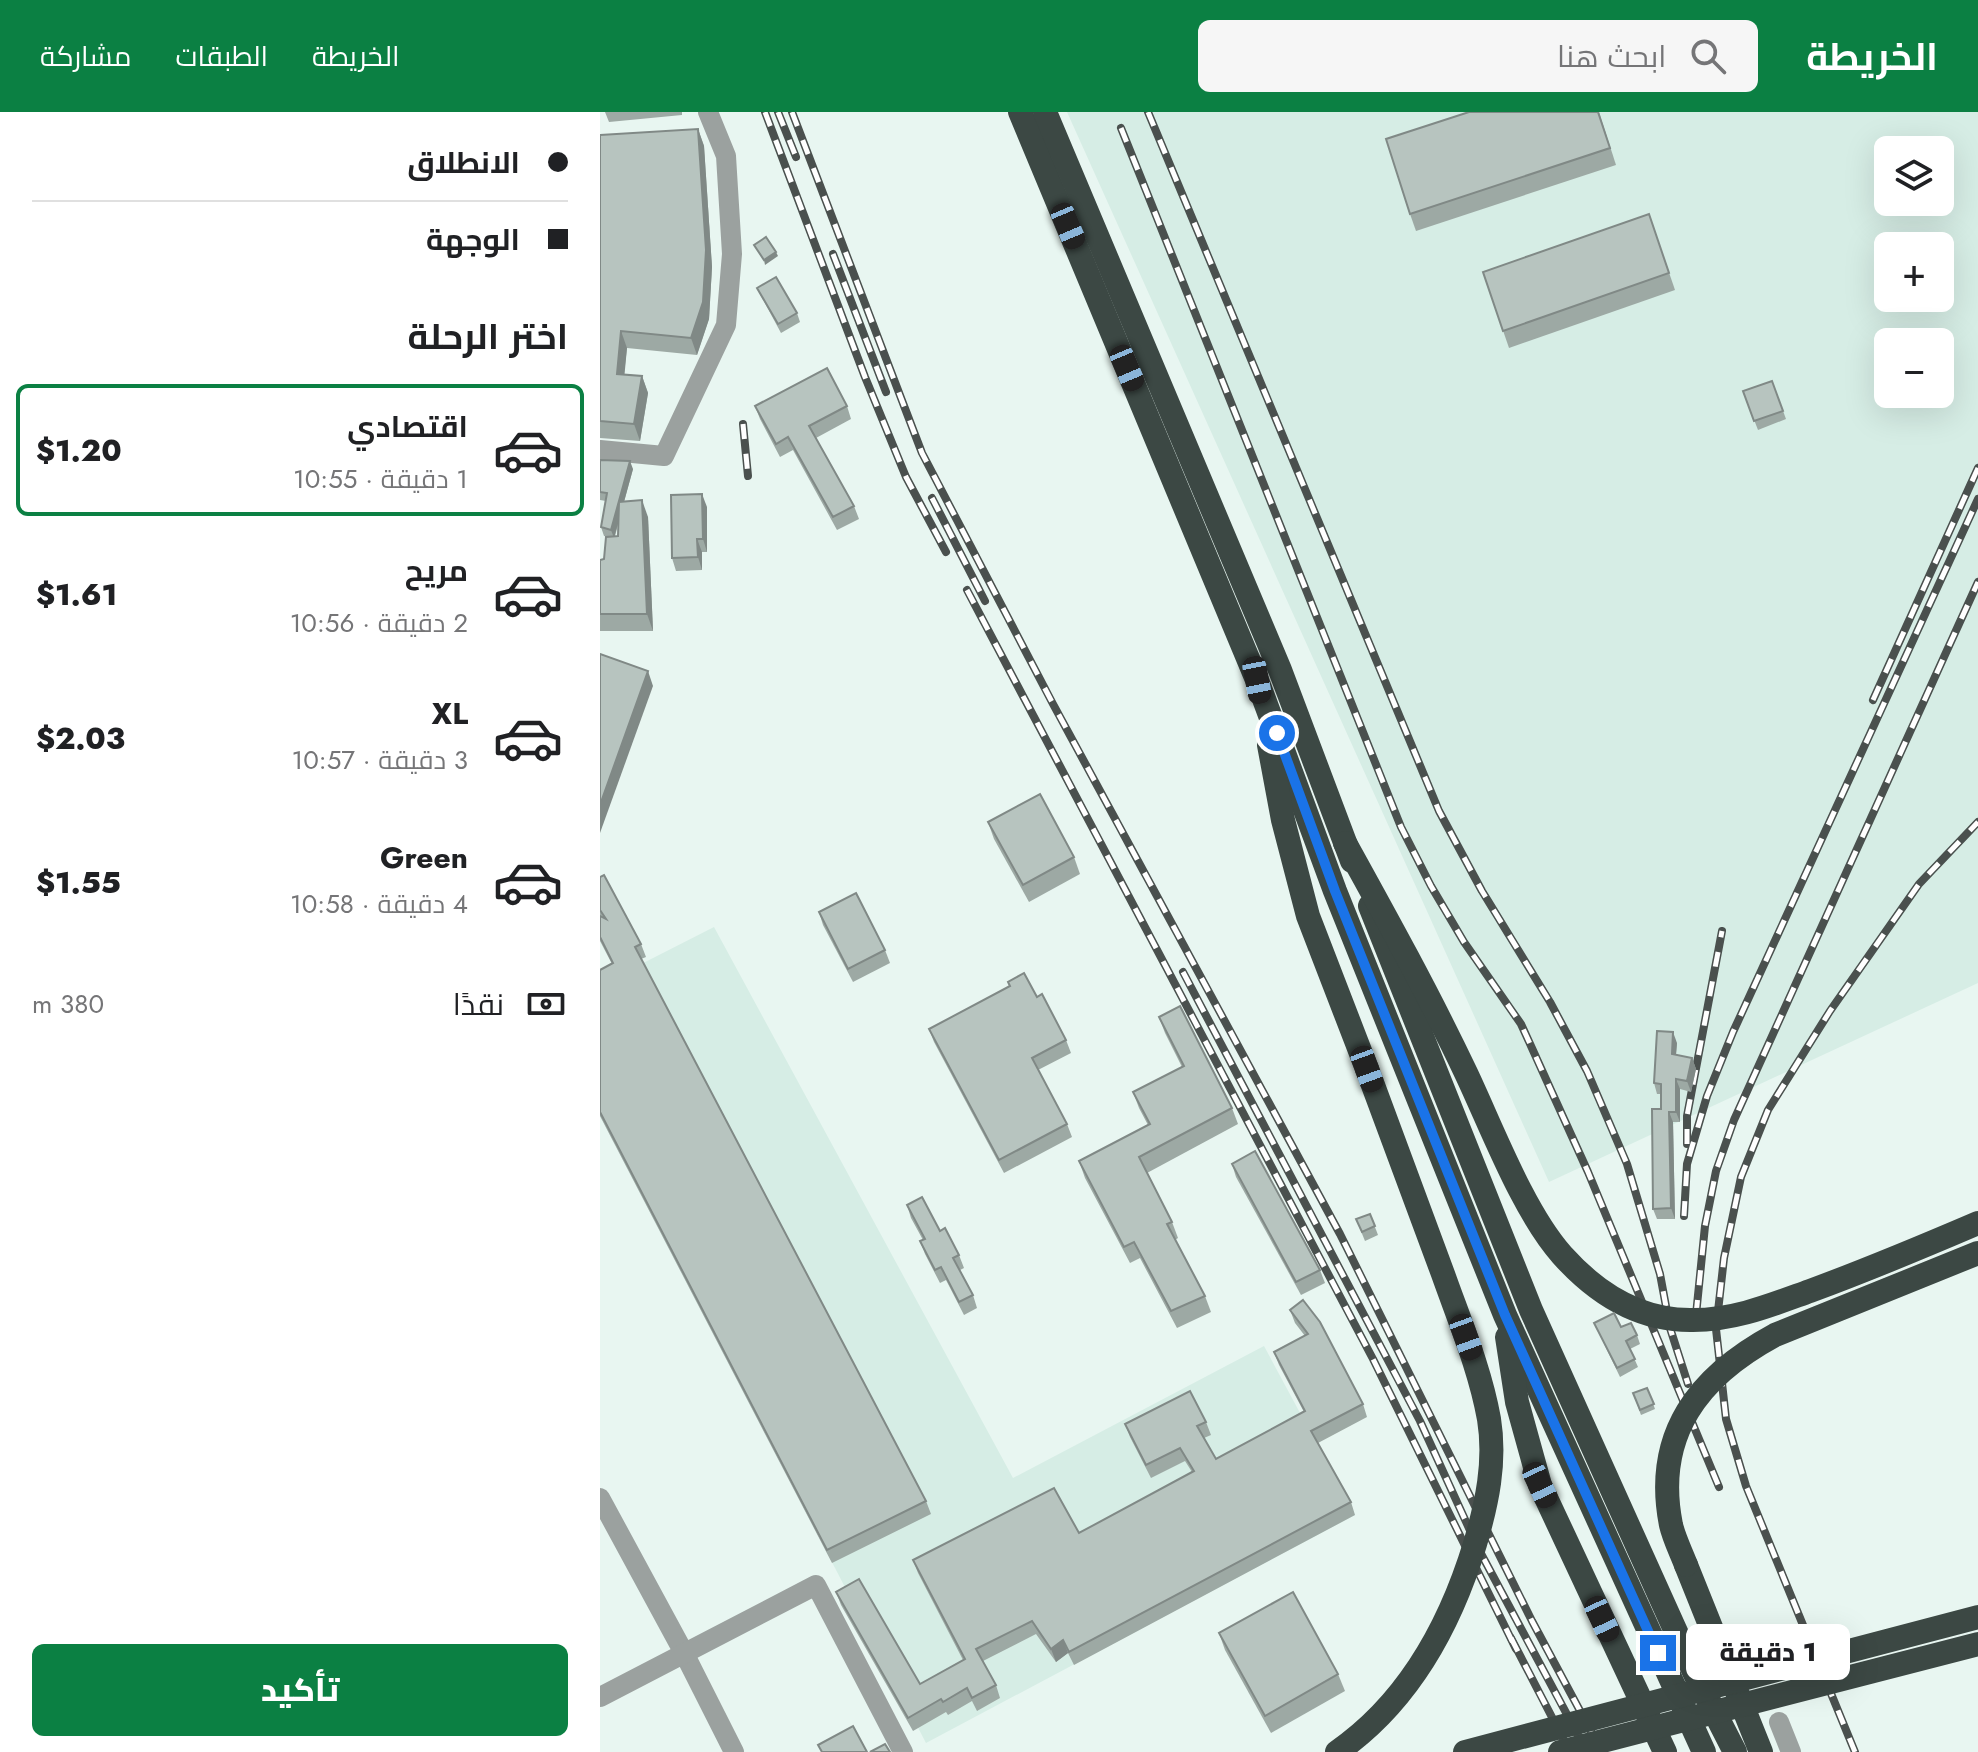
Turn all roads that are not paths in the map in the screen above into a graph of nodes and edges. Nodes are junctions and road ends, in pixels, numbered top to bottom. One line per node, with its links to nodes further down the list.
1 (708, 112): 4 (street)
2 (1020, 112): 5 (highway)
3 (1045, 112): 6 (highway)
4 (600, 450)
5 (1257, 680): 9 (highway); 20 (highway, bridge)
6 (1345, 843): 7 (highway, bridge); 17 (highway)
7 (1978, 1223)
8 (1978, 1253): 16 (highway, bridge)
9 (1505, 1315): 23 (highway); 24 (highway)
10 (600, 1498): 13 (street)
11 (1978, 1617): 21 (highway, bridge)
12 (1978, 1644): 22 (highway, bridge)
13 (684, 1653): 14 (street); 18 (street); 19 (street)
14 (600, 1697)
15 (1779, 1722): 25 (street)
16 (1759, 1746)
17 (1733, 1749)
18 (734, 1752)
19 (903, 1752)
20 (1337, 1752)
21 (1465, 1752)
22 (1560, 1752)
23 (1665, 1752)
24 (1704, 1752)
25 (1791, 1752)

